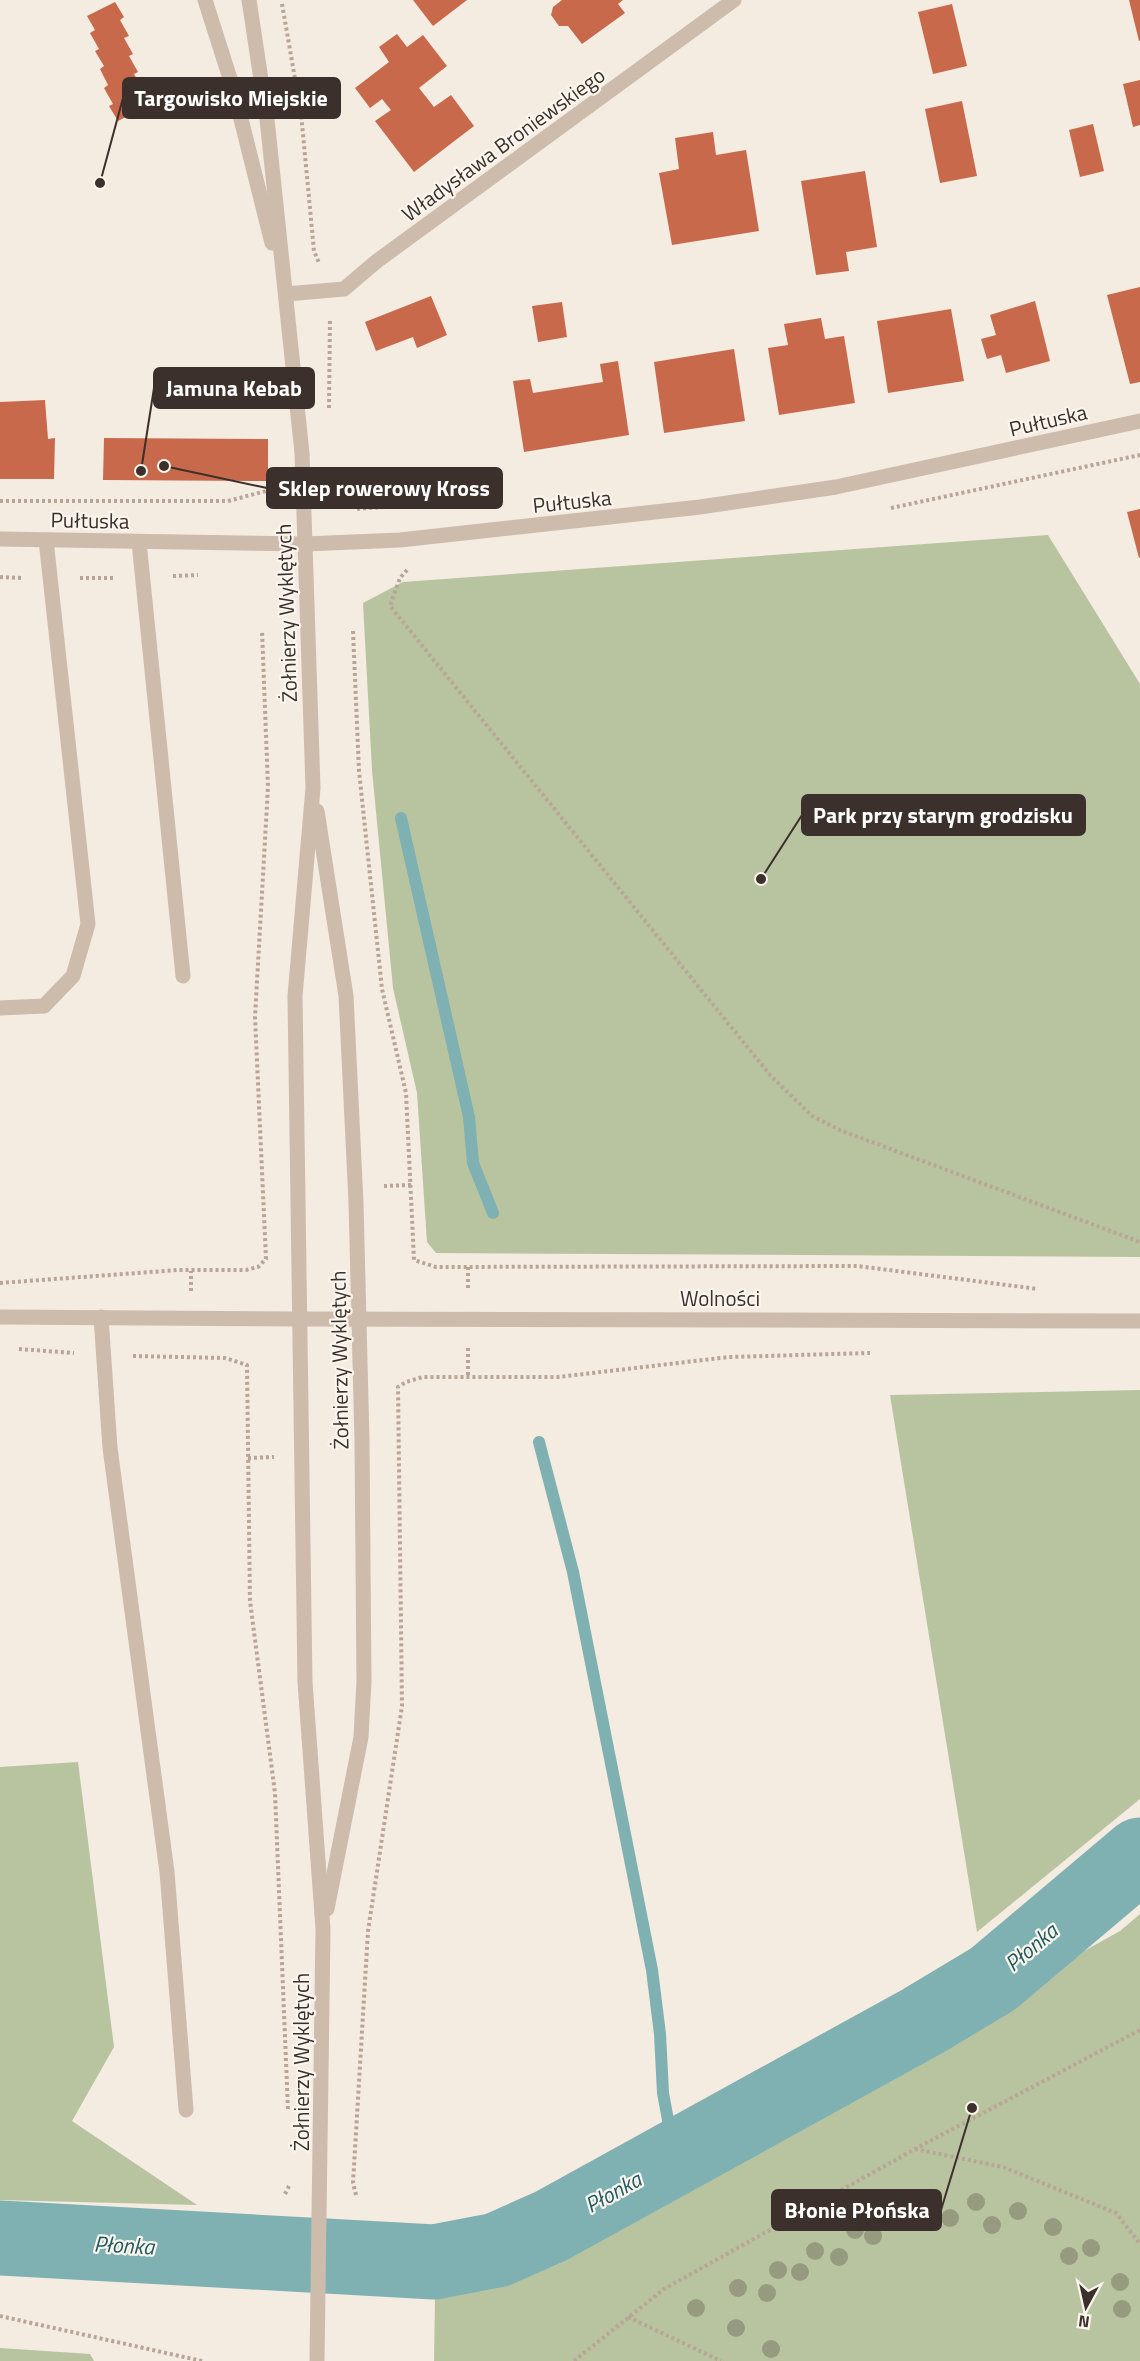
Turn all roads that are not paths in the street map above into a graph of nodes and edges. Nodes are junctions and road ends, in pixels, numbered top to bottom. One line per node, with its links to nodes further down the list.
1 (205, 0): 4 (street, Żołnierzy Wyklętych)
2 (249, 0): 4 (street, Żołnierzy Wyklętych)
3 (734, 0): 4 (street, Władysława Broniewskiego)
4 (286, 294): 9 (street, Żołnierzy Wyklętych)
5 (1140, 421): 9 (street, Pułtuska)
6 (0, 539): 7 (street, Pułtuska)
7 (46, 540): 8 (street, Pułtuska); 12 (street)
8 (139, 542): 9 (street, Pułtuska); 11 (street)
9 (305, 544): 10 (street, Żołnierzy Wyklętych)
10 (313, 788): 15 (street, Żołnierzy Wyklętych); 16 (street, Żołnierzy Wyklętych)
11 (183, 976)
12 (0, 1008)
13 (0, 1317): 14 (street, Wolności)
14 (101, 1317): 16 (street, Wolności); 19 (street)
15 (360, 1318): 16 (street, Wolności); 17 (street, Wolności); 18 (street, Żołnierzy Wyklętych)
16 (300, 1319): 18 (street, Żołnierzy Wyklętych)
17 (1140, 1322)
18 (323, 1929): 20 (street, Żołnierzy Wyklętych)
19 (186, 2110)
20 (317, 2361)

